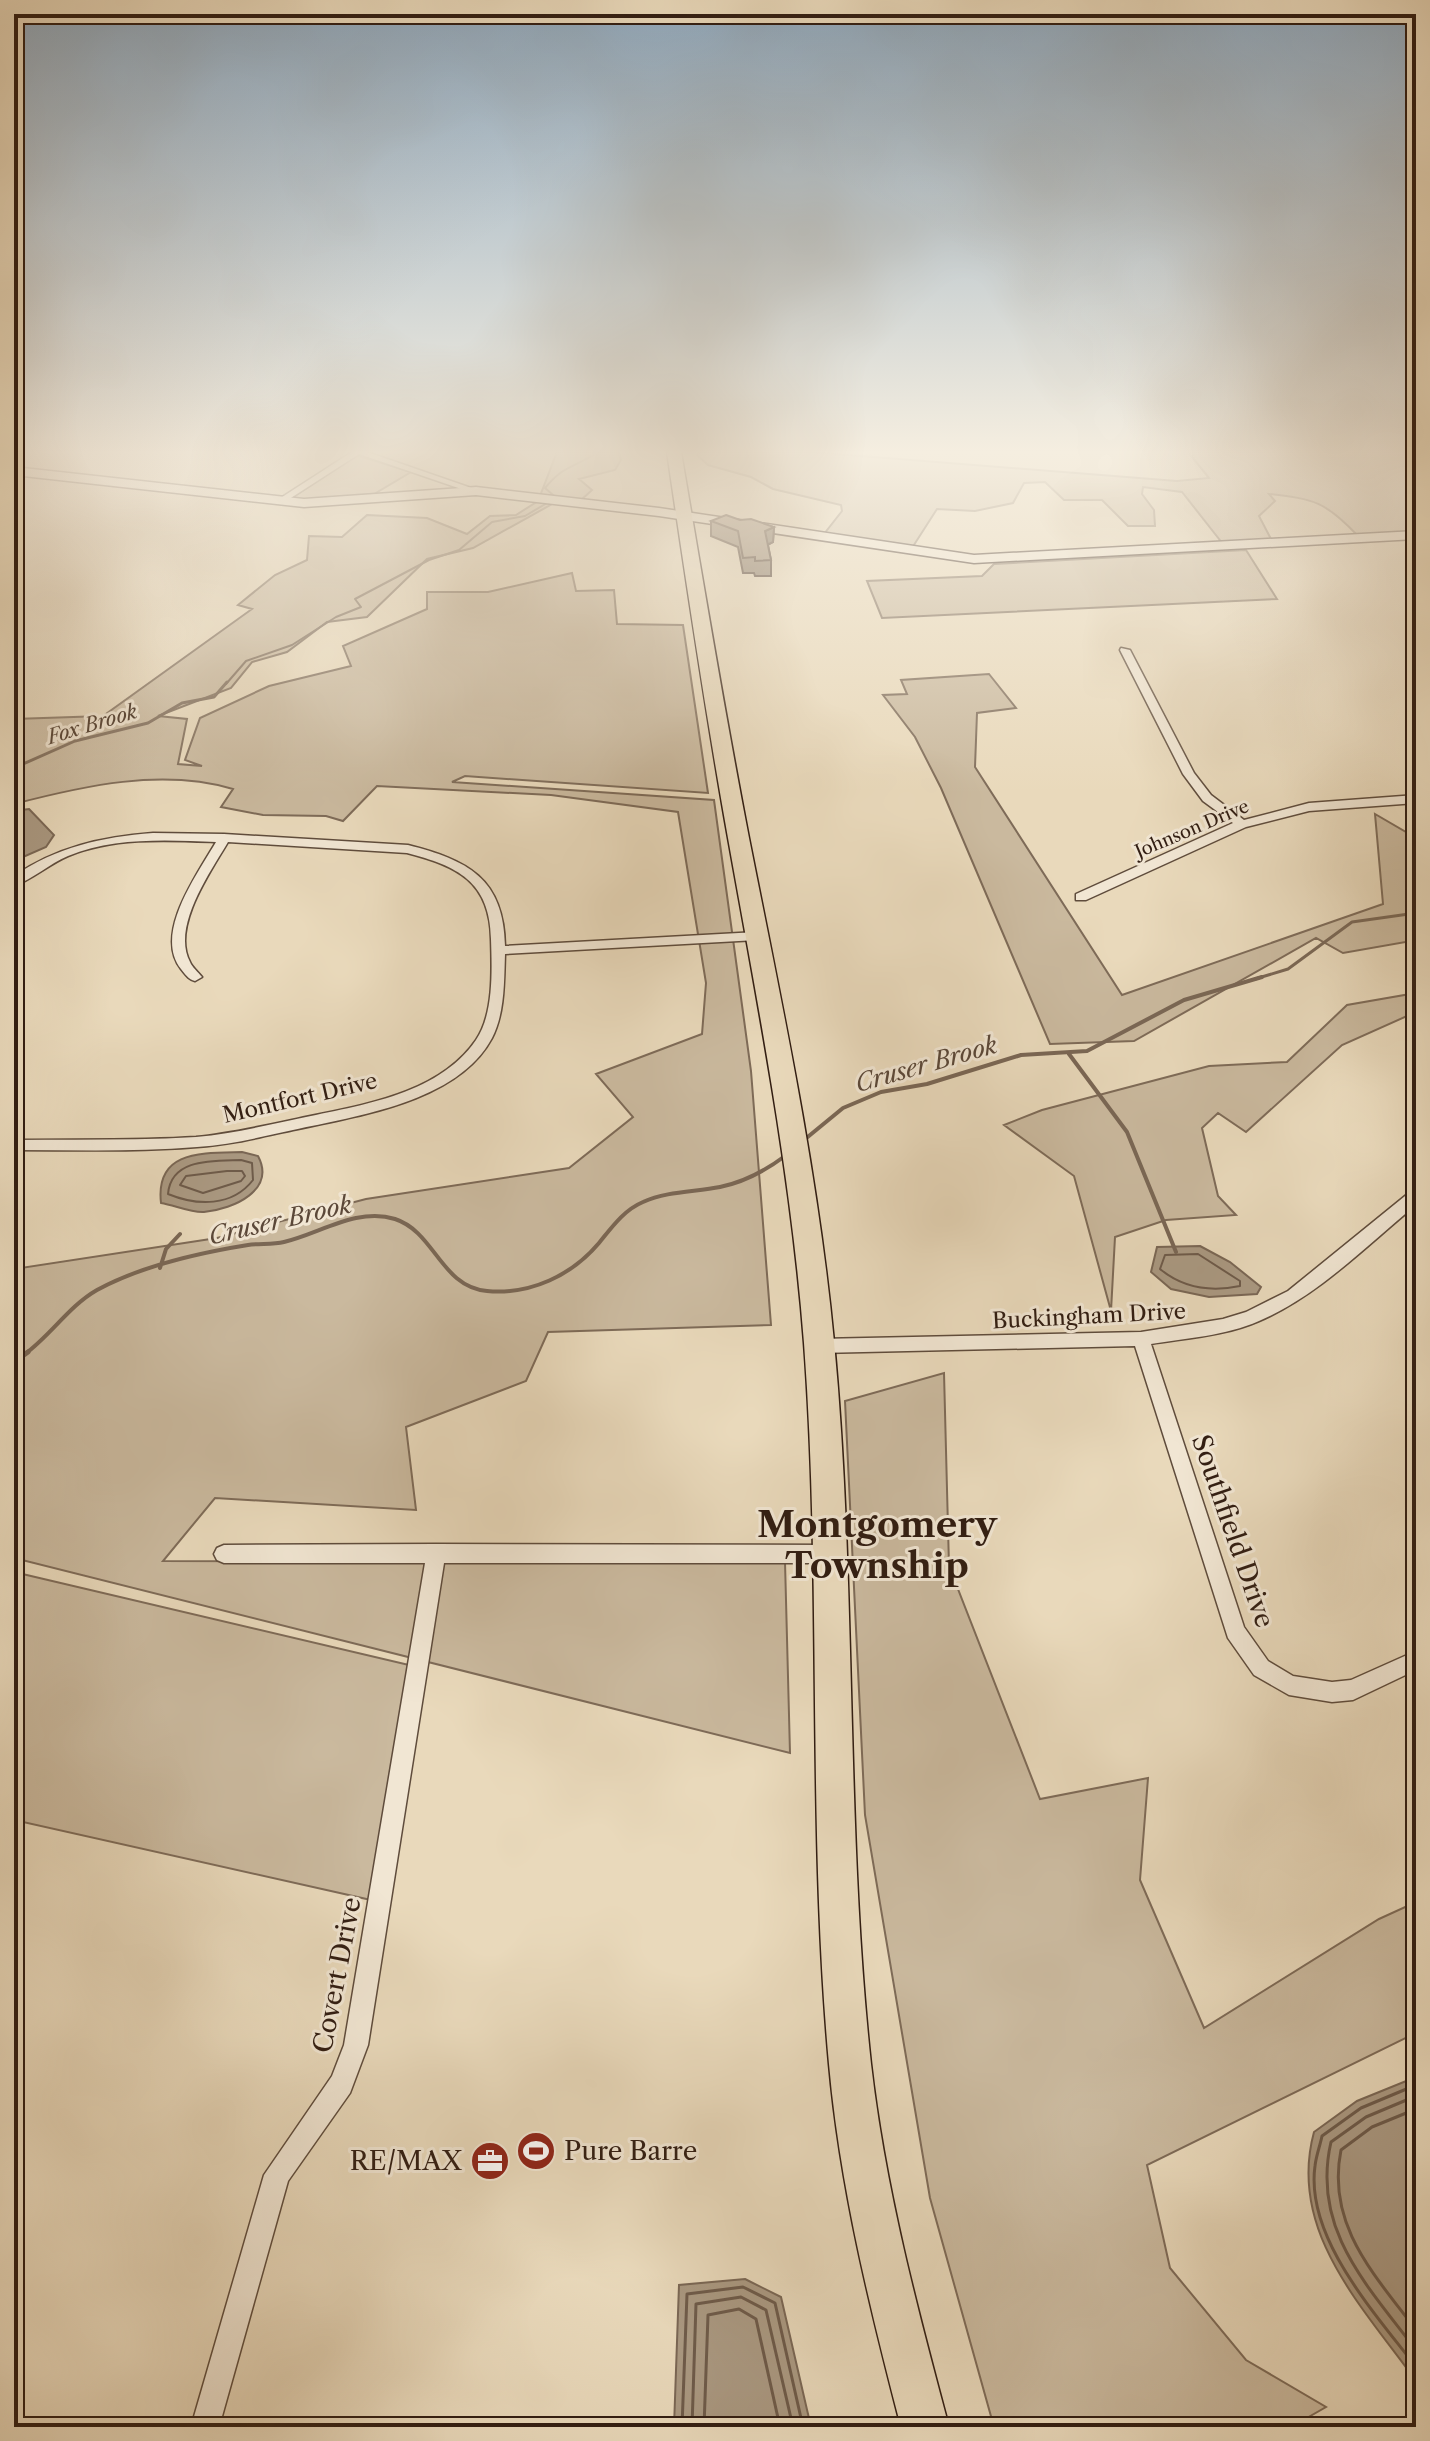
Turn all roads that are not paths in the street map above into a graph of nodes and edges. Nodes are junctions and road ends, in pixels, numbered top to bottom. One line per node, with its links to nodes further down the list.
1 (693, 566): 8 (highway)
2 (1125, 650): 4 (street)
3 (1416, 799): 4 (street, Johnson Drive)
4 (1242, 824): 7 (street, Johnson Drive)
5 (224, 838): 6 (street, Montfort Drive); 9 (street, Montfort Drive); 10 (street)
6 (14, 882)
7 (1081, 897)
8 (757, 936): 9 (street); 14 (highway)
9 (498, 950): 11 (street, Montfort Drive)
10 (195, 977)
11 (14, 1145)
12 (1416, 1196): 13 (street, Buckingham Drive)
13 (1141, 1339): 14 (street, Buckingham Drive); 18 (street, Southfield Drive)
14 (819, 1346): 17 (highway)
15 (436, 1553): 16 (street); 17 (street); 19 (street, Covert Drive)
16 (224, 1554)
17 (829, 1554): 20 (highway)
18 (1416, 1660)
19 (205, 2427)
20 (925, 2427)

